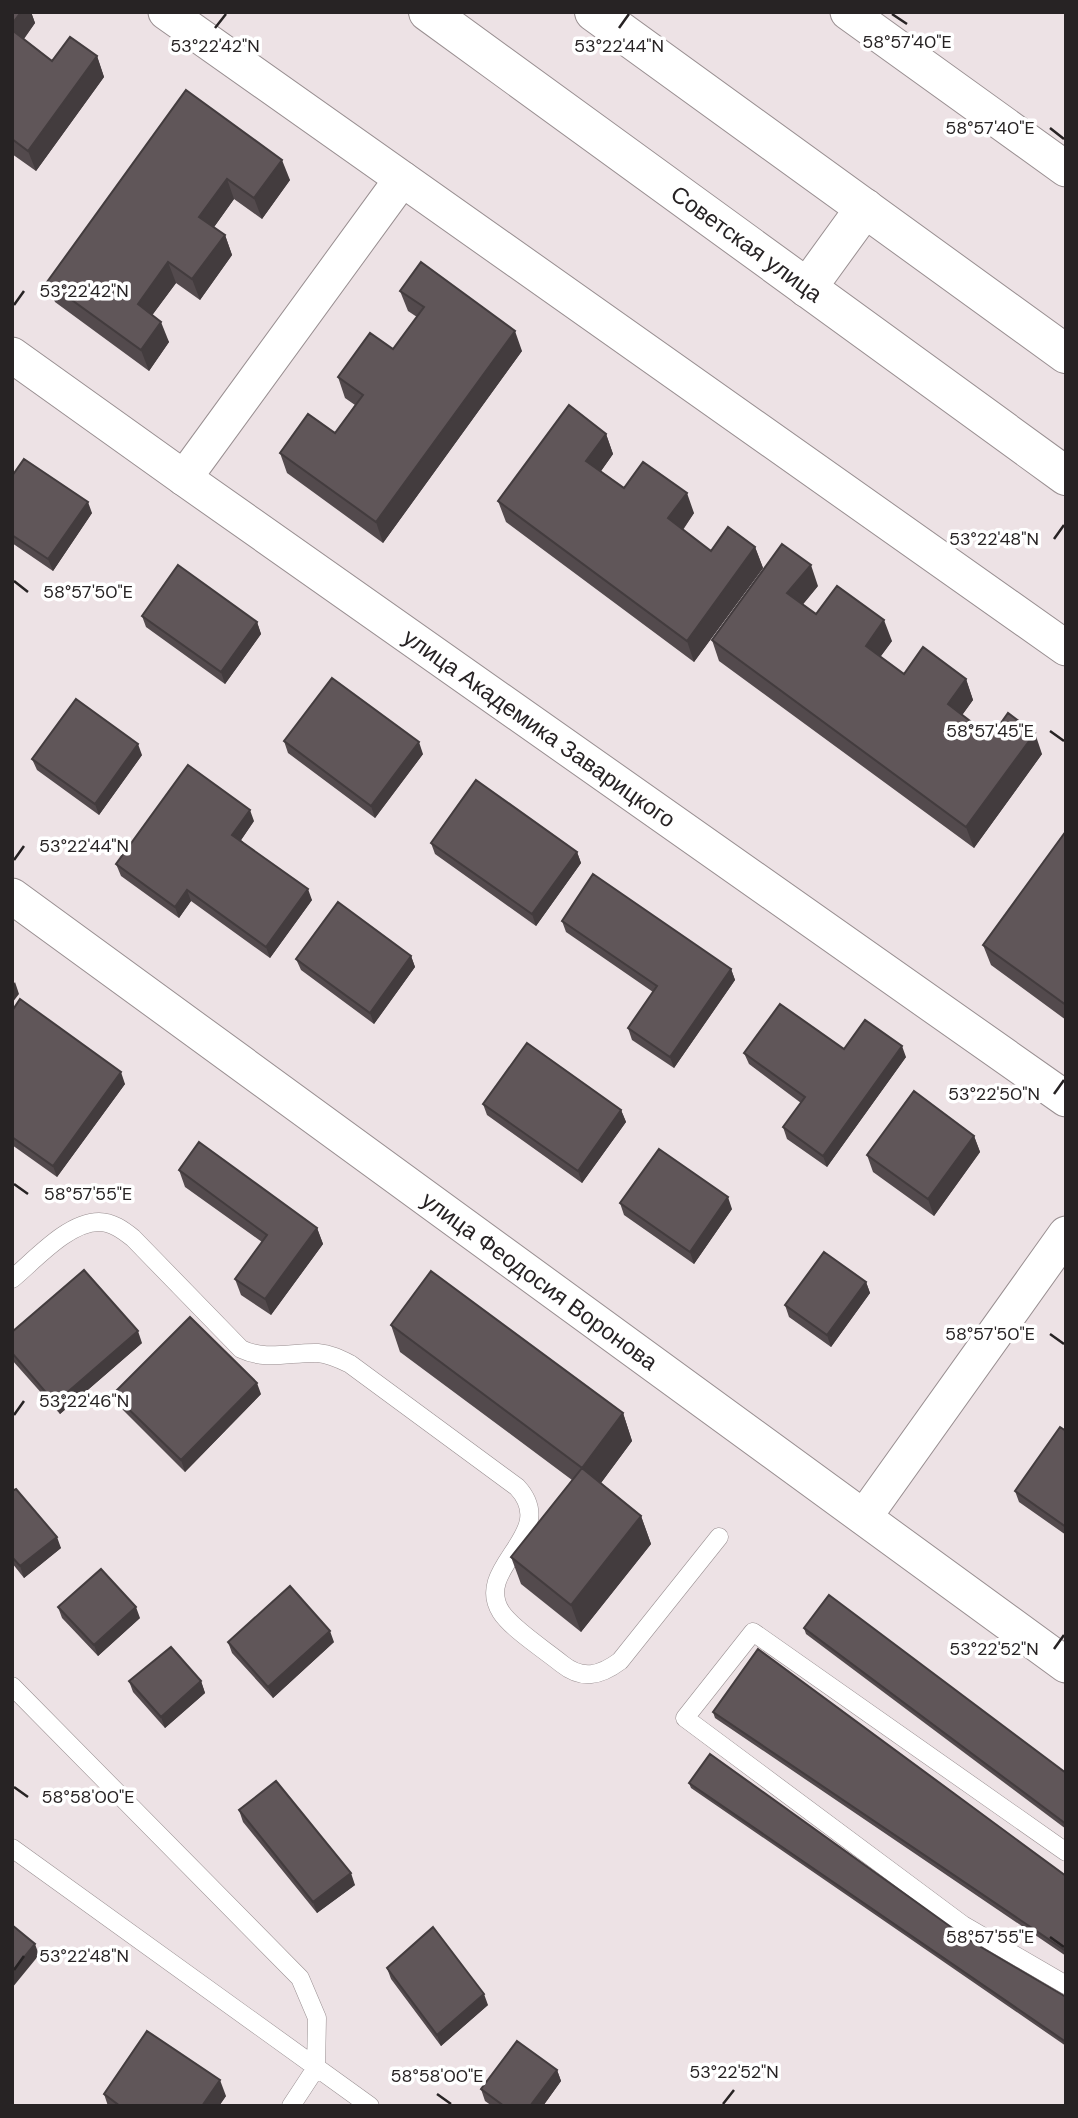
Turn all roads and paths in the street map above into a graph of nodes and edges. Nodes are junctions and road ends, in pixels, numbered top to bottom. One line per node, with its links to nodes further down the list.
1 (166, 12): 6 (street)
2 (428, 12): 8 (main road, Советская улица)
3 (594, 12): 7 (main road)
4 (848, 12): 5 (street)
5 (1066, 169)
6 (402, 179): 12 (street); 13 (street)
7 (865, 208): 8 (main road); 9 (main road)
8 (807, 288): 11 (main road, Советская улица)
9 (1066, 354)
10 (12, 355): 12 (street, улица Академика Заварицкого)
11 (1066, 476)
12 (184, 478): 15 (street, улица Академика Заварицкого)
13 (1066, 648)
14 (12, 896): 18 (street, улица Феодосия Воронова)
15 (1066, 1100)
16 (1066, 1234): 18 (street)
17 (12, 1279): 19 (lane)
18 (864, 1517): 20 (street, улица Феодосия Воронова)
19 (719, 1537)
20 (1066, 1665)
21 (12, 1686): 25 (lane)
22 (12, 1848): 25 (lane)
23 (1066, 1852): 24 (lane)
24 (1066, 1985)
25 (316, 2068): 26 (lane); 27 (lane)
26 (291, 2106)
27 (370, 2106)

